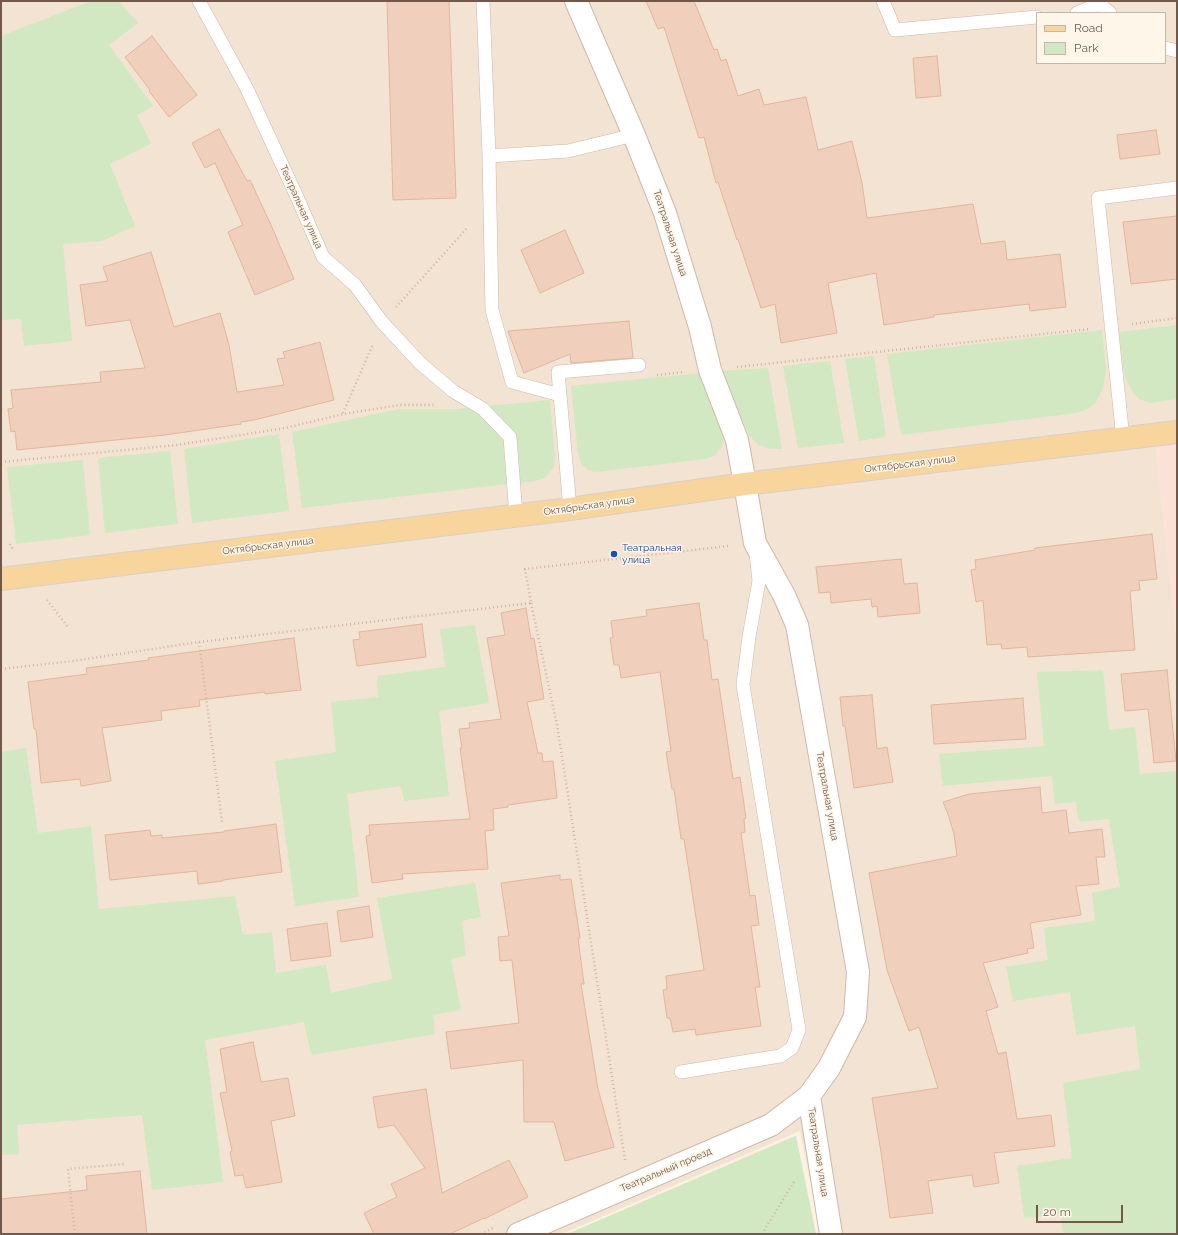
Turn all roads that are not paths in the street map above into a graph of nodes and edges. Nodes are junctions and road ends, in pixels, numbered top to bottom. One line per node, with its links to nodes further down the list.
1 (199, 1): 20 (lane, Театральная улица)
2 (483, 1): 12 (lane)
3 (576, 1): 11 (street, Театральная улица)
4 (883, 1): 8 (lane)
5 (1100, 3): 6 (lane); 7 (lane)
6 (1079, 12)
7 (1109, 12)
8 (1036, 17)
9 (1166, 48): 10 (lane)
10 (1177, 51)
11 (634, 135): 12 (lane); 18 (street, Театральная улица)
12 (489, 156): 15 (lane)
13 (1177, 188): 17 (lane)
14 (639, 365): 15 (lane)
15 (560, 395): 19 (lane)
16 (1177, 432): 17 (main road, Октябрьская улица)
17 (1123, 439): 18 (main road, Октябрьская улица)
18 (745, 484): 19 (main road, Октябрьская улица); 21 (street, Театральная улица)
19 (570, 509): 20 (main road, Октябрьская улица)
20 (516, 516): 22 (main road, Октябрьская улица)
21 (755, 543): 23 (lane); 24 (street, Театральная улица)
22 (1, 579)
23 (681, 1072)
24 (809, 1096): 25 (street, Театральный проезд); 26 (street, Театральная улица)
25 (518, 1234)
26 (831, 1234)

